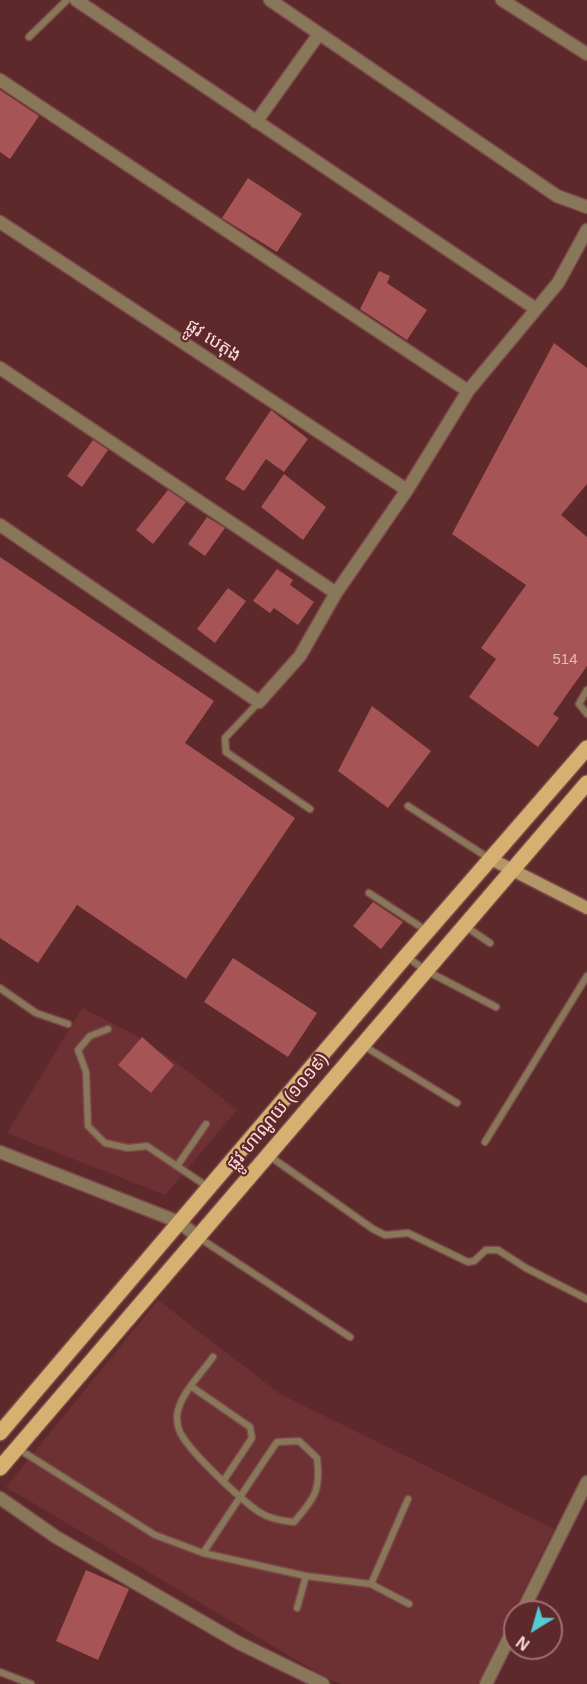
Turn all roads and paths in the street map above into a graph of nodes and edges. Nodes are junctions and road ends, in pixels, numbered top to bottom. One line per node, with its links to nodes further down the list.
1 (67, 0): 6 (lane)
2 (76, 0): 9 (street)
3 (270, 0): 5 (street)
4 (502, 0): 7 (street)
5 (319, 33): 9 (street); 10 (street)
6 (29, 37)
7 (587, 54)
8 (0, 80): 15 (street)
9 (256, 122): 13 (street)
10 (587, 207)
11 (0, 222): 16 (street, ផ្លូវ បេតុង)
12 (587, 230): 13 (street)
13 (536, 309): 15 (street)
14 (0, 368): 18 (street)
15 (468, 391): 16 (street)
16 (407, 490): 18 (street)
17 (0, 525): 20 (street)
18 (336, 593): 20 (street)
19 (587, 690): 21 (lane)
20 (259, 702): 25 (lane)
21 (587, 714)
22 (587, 748): 26 (main road, ផ្លូវ ហាណូយ (១០១៩))
23 (587, 783): 27 (main road, ផ្លូវ ហាណូយ (១០១៩))
24 (408, 806): 26 (lane)
25 (310, 809)
26 (491, 859): 27 (street); 31 (main road, ផ្លូវ ហាណូយ (១០១៩))
27 (512, 870): 29 (street); 30 (main road, ផ្លូវ ហាណូយ (១០១៩))
28 (369, 893): 31 (lane)
29 (587, 908)
30 (464, 925): 32 (lane); 34 (main road, ផ្លូវ ហាណូយ (១០១៩))
31 (427, 932): 33 (main road, ផ្លូវ ហាណូយ (១០១៩))
32 (490, 943)
33 (406, 956): 34 (lane); 47 (main road, ផ្លូវ ហាណូយ (១០១៩))
34 (425, 970): 37 (lane); 40 (main road, ផ្លូវ ហាណូយ (១០១៩))
35 (587, 976): 43 (lane)
36 (0, 988): 38 (lane)
37 (496, 1007)
38 (68, 1024)
39 (108, 1029): 46 (lane)
40 (361, 1044): 41 (lane); 45 (main road, ផ្លូវ ហាណូយ (១០១៩))
41 (457, 1103)
42 (206, 1124): 46 (lane)
43 (485, 1142)
44 (0, 1152): 48 (street)
45 (267, 1154): 49 (main road, ផ្លូវ ហាណូយ (១០១៩)); 50 (lane)
46 (177, 1166): 47 (lane)
47 (208, 1187): 48 (main road, ផ្លូវ ហាណូយ (១០១៩))
48 (179, 1222): 49 (street); 54 (main road, ផ្លូវ ហាណូយ (១០១៩))
49 (198, 1237): 51 (lane); 55 (main road, ផ្លូវ ហាណូយ (១០១៩))
50 (587, 1299)
51 (350, 1337)
52 (213, 1358): 53 (lane)
53 (192, 1387): 57 (lane); 57 (lane)
54 (0, 1432)
55 (17, 1448): 56 (main road, ផ្លូវ ហាណូយ (១០១៩)); 62 (lane)
56 (0, 1468)
57 (224, 1480): 59 (lane)
58 (587, 1482): 65 (street)
59 (241, 1495): 59 (lane); 62 (lane)
60 (0, 1498): 71 (street)
61 (408, 1499): 64 (lane)
62 (203, 1553): 63 (lane)
63 (306, 1576): 64 (lane); 67 (lane)
64 (371, 1584): 66 (lane)
65 (528, 1600)
66 (409, 1604)
67 (297, 1608)
68 (503, 1650): 72 (street)
69 (0, 1672): 70 (lane)
70 (31, 1684)
71 (323, 1684)
72 (486, 1684)

